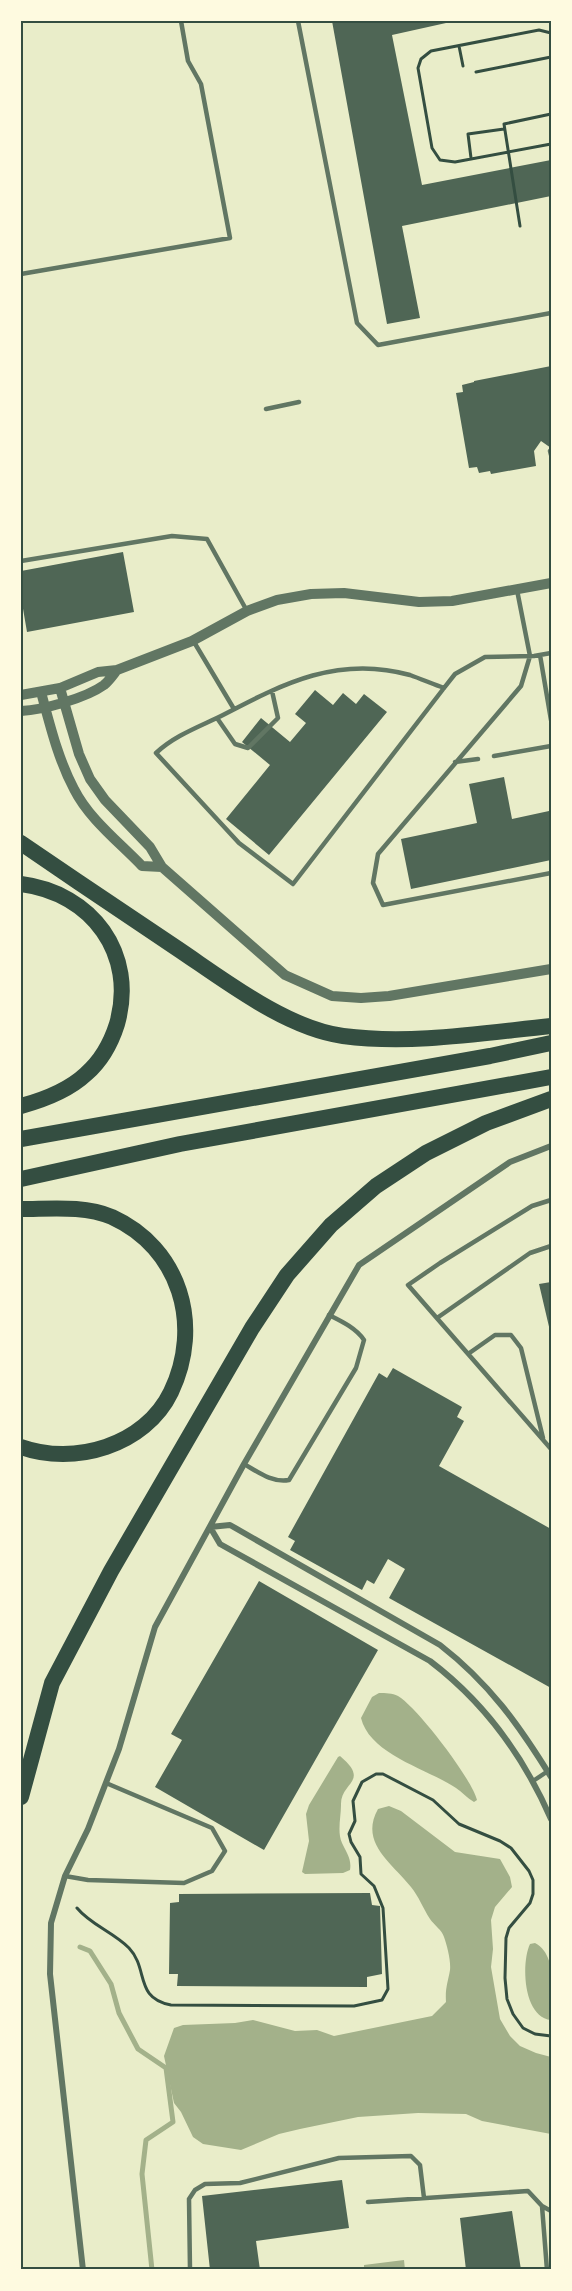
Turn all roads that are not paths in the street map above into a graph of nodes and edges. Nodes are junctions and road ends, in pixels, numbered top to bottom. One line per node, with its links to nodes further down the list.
1 (181, 21): 3 (lane)
2 (298, 21): 4 (lane)
3 (21, 274)
4 (551, 314)
5 (299, 402): 6 (lane)
6 (266, 409)
7 (21, 561): 10 (lane)
8 (551, 583): 9 (street)
9 (517, 590): 10 (street); 14 (lane)
10 (247, 611): 11 (street)
11 (192, 641): 15 (street); 23 (lane)
12 (551, 653): 13 (lane)
13 (540, 655): 14 (lane); 26 (lane)
14 (530, 656): 17 (lane); 30 (lane)
15 (117, 670): 16 (street); 21 (street)
16 (60, 688): 19 (street); 21 (street)
17 (444, 688): 18 (lane); 25 (lane)
18 (272, 691): 23 (lane); 25 (lane)
19 (41, 692): 20 (street); 22 (street)
20 (21, 694)
21 (64, 701): 22 (street); 32 (street)
22 (45, 706): 24 (street); 32 (street)
23 (234, 709): 25 (lane)
24 (21, 711)
25 (217, 718)
26 (551, 720)
27 (551, 746): 28 (lane)
28 (494, 756)
29 (478, 759): 30 (lane)
30 (455, 762): 33 (lane)
31 (21, 843): 36 (highway)
32 (162, 867): 35 (street)
33 (551, 873)
34 (21, 884): 40 (highway)
35 (551, 969)
36 (551, 1026)
37 (551, 1042): 41 (highway)
38 (551, 1077): 43 (highway)
39 (551, 1099): 58 (highway)
40 (21, 1106)
41 (21, 1139)
42 (551, 1146): 47 (street)
43 (21, 1179)
44 (551, 1200): 48 (lane)
45 (21, 1209): 51 (highway)
46 (551, 1246): 48 (lane)
47 (329, 1315): 53 (street); 53 (lane)
48 (437, 1318): 49 (lane)
49 (468, 1354): 50 (lane); 50 (lane)
50 (544, 1441): 52 (lane)
51 (21, 1447)
52 (551, 1449)
53 (244, 1464): 54 (street)
54 (210, 1527): 55 (street); 56 (street); 57 (street)
55 (550, 1773): 56 (lane)
56 (533, 1782): 59 (street)
57 (106, 1783): 60 (street); 60 (lane)
58 (21, 1797)
59 (551, 1819)
60 (65, 1876): 65 (street)
61 (424, 2198): 62 (lane); 63 (lane); 66 (lane)
62 (368, 2202)
63 (542, 2206): 64 (lane); 67 (lane)
64 (551, 2211)
65 (83, 2270)
66 (190, 2270)
67 (547, 2270)

